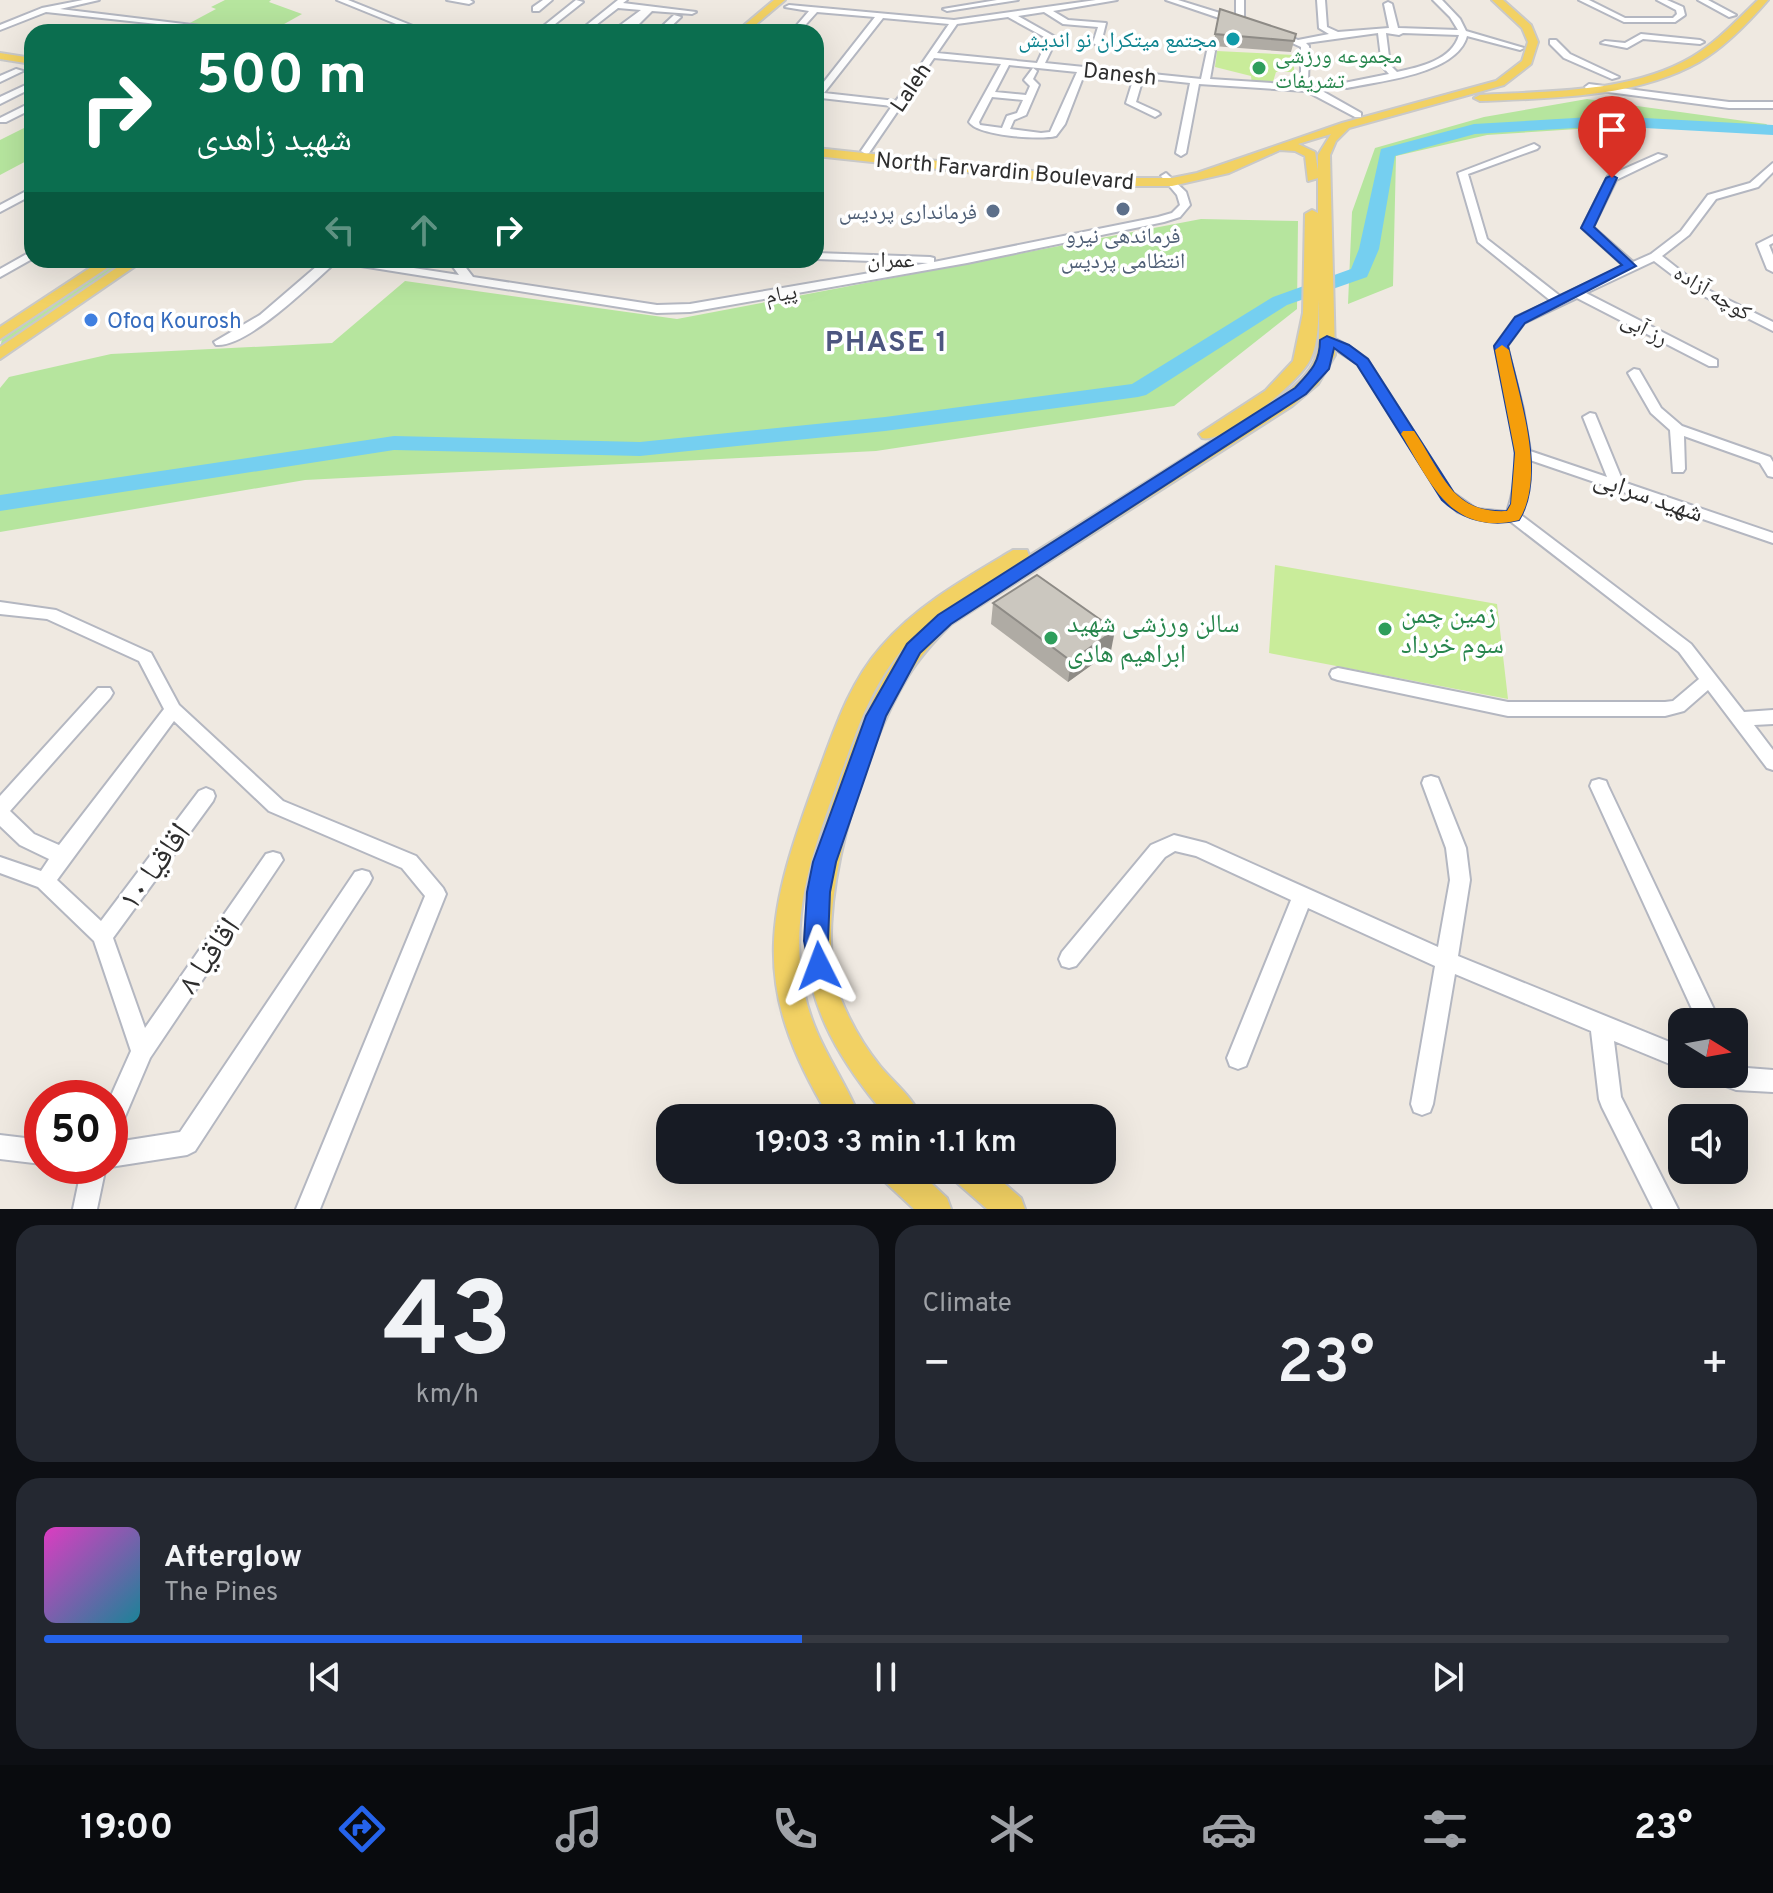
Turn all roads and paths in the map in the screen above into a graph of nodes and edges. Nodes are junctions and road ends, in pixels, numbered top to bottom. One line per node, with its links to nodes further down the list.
1 (95, 0): 22 (street)
2 (341, 0): 37 (street)
3 (451, 0): 23 (street)
4 (548, 0): 31 (street)
5 (667, 0): 32 (street)
6 (840, 0): 33 (street)
7 (937, 0): 34 (street)
8 (1014, 0): 34 (street)
9 (1061, 0): 30 (street)
10 (1113, 0): 25 (street)
11 (1170, 0): 46 (street)
12 (1240, 0): 46 (street)
13 (1321, 0): 64 (street)
14 (1437, 0): 63 (street)
15 (1487, 0): 70 (main road)
16 (1497, 0): 81 (main road)
17 (1583, 0): 18 (street)
18 (1661, 0)
19 (1702, 0): 41 (street)
20 (1749, 0): 41 (main road)
21 (1763, 0): 43 (main road)
22 (83, 1): 35 (street)
23 (463, 1)
24 (619, 1): 32 (street); 50 (street)
25 (1093, 1): 30 (street); 57 (street)
26 (579, 2): 49 (street)
27 (785, 3): 33 (street); 55 (main road)
28 (1388, 4): 62 (street)
29 (379, 6): 37 (street)
30 (1070, 6): 36 (street)
31 (536, 9)
32 (657, 9): 38 (street)
33 (819, 9): 39 (street); 56 (street)
34 (947, 9): 45 (street)
35 (45, 10): 47 (street); 59 (street)
36 (1046, 10): 40 (street); 57 (street)
37 (370, 11): 48 (street)
38 (692, 12)
39 (881, 15): 45 (street); 87 (street)
40 (1011, 15): 45 (street); 76 (street)
41 (1732, 15): 43 (main road); 67 (main road)
42 (677, 17): 53 (street)
43 (1745, 18): 85 (main road)
44 (737, 20): 54 (main road)
45 (958, 22): 73 (street, Laleh)
46 (1240, 22): 58 (street)
47 (176, 24)
48 (397, 24)
49 (550, 24)
50 (592, 24)
51 (625, 24): 52 (street)
52 (634, 24)
53 (669, 24)
54 (733, 24)
55 (753, 24)
56 (803, 24)
57 (1103, 25): 68 (street)
58 (1252, 26)
59 (0, 28)
60 (1263, 29): 65 (street)
61 (1382, 33): 62 (street); 64 (street); 80 (street)
62 (1399, 33): 63 (street)
63 (1463, 33): 70 (street); 80 (street)
64 (1336, 34): 65 (street)
65 (1301, 42): 89 (street)
66 (1553, 42): 82 (street)
67 (1700, 42): 69 (street); 82 (main road)
68 (1097, 43)
69 (1605, 43)
70 (1520, 48): 81 (main road)
71 (1211, 51): 84 (street)
72 (0, 54): 74 (main road)
73 (932, 55): 75 (street, Danesh); 99 (street, Laleh)
74 (24, 57)
75 (1006, 62): 76 (street, Danesh); 92 (street)
76 (1036, 68): 77 (street, Danesh); 96 (street)
77 (1082, 69): 79 (street, Danesh); 92 (street)
78 (19, 71): 83 (street)
79 (1139, 75): 84 (street, Danesh); 102 (street)
80 (1395, 75): 86 (street)
81 (1503, 77): 91 (main road); 97 (main road); 103 (main road, North Farvardin Boulevard)
82 (1615, 77): 91 (main road)
83 (0, 79)
84 (1200, 81): 89 (street, Danesh); 115 (street)
85 (1630, 81): 88 (main road); 93 (street)
86 (1347, 85)
87 (824, 87)
88 (1589, 87): 91 (main road); 93 (street)
89 (1308, 88): 103 (street)
90 (24, 89): 94 (street)
91 (1525, 90): 97 (main road)
92 (989, 94): 96 (street)
93 (1657, 95): 100 (street)
94 (1, 96): 98 (street)
95 (824, 97): 99 (street)
96 (1029, 98): 106 (street)
97 (1448, 99): 105 (main road, North Farvardin Boulevard)
98 (24, 102)
99 (899, 104): 113 (street, Laleh)
100 (1773, 105)
101 (24, 108): 104 (street)
102 (1155, 114)
103 (1358, 115): 107 (main road, North Farvardin Boulevard)
104 (3, 120)
105 (1346, 125): 108 (main road, North Farvardin Boulevard); 112 (main road)
106 (1006, 127)
107 (1302, 128): 108 (main road); 109 (main road, North Farvardin Boulevard)
108 (1316, 135): 109 (main road, North Farvardin Boulevard); 112 (main road)
109 (1285, 142): 118 (main road, North Farvardin Boulevard); 136 (main road)
110 (824, 146): 113 (main road, North Farvardin Boulevard)
111 (1534, 147): 137 (street)
112 (1326, 148): 136 (main road)
113 (866, 151): 118 (main road, North Farvardin Boulevard)
114 (824, 153): 118 (main road, North Farvardin Boulevard)
115 (1181, 153)
116 (1661, 156): 126 (street)
117 (1773, 166): 123 (street)
118 (1169, 179): 125 (street, پیام)
119 (24, 196): 120 (street)
120 (0, 209)
121 (1773, 239): 132 (street)
122 (824, 256): 125 (street, عمران)
123 (1655, 256): 126 (street); 138 (street, کوچه آزاده)
124 (24, 259): 133 (street)
125 (967, 260): 134 (street, پیام)
126 (1630, 266): 135 (street)
127 (100, 268): 139 (main road)
128 (125, 268): 142 (main road)
129 (321, 268): 141 (street)
130 (392, 268): 134 (street, پیام)
131 (460, 268): 134 (street)
132 (1773, 269)
133 (0, 274)
134 (469, 280)
135 (1577, 293): 137 (street); 143 (street, رز آبی)
136 (1318, 297): 140 (main road)
137 (1560, 302): 147 (street)
138 (1773, 327)
139 (0, 334)
140 (1317, 339): 151 (street); 182 (main road); 183 (main road)
141 (220, 342)
142 (0, 354)
143 (1713, 363)
144 (1634, 373): 146 (street)
145 (1590, 417): 150 (street)
146 (1677, 429): 148 (street); 149 (street)
147 (1523, 453): 150 (street, شهید سرابی); 151 (street)
148 (1678, 469)
149 (1773, 473)
150 (1616, 482): 152 (street, شهید سرابی)
151 (1513, 516): 155 (street)
152 (1773, 538)
153 (0, 608): 157 (street)
154 (1338, 674): 155 (street)
155 (1709, 680): 159 (street)
156 (104, 693): 164 (street)
157 (173, 710): 165 (street); 192 (street)
158 (1773, 717): 159 (street)
159 (1740, 719): 160 (street)
160 (1773, 763)
161 (1431, 783): 173 (street)
162 (1599, 786): 174 (street)
163 (206, 796): 171 (street, اقاقیا ۱۰)
164 (0, 811): 165 (street)
165 (63, 854): 169 (street)
166 (273, 860): 176 (street, اقاقیا ۸)
167 (0, 865): 169 (street)
168 (362, 878): 187 (street)
169 (45, 881): 171 (street)
170 (1303, 896): 172 (street); 173 (street); 178 (street)
171 (102, 936): 176 (street)
172 (1069, 959)
173 (1446, 961): 175 (street); 184 (street)
174 (1702, 1008)
175 (1601, 1026): 177 (street); 195 (street)
176 (142, 1051): 181 (street, اقاقیا ۸)
177 (1668, 1052)
178 (1238, 1058)
179 (1748, 1078): 180 (street)
180 (1773, 1081)
181 (128, 1083)
182 (837, 1104)
183 (895, 1104)
184 (1422, 1104)
185 (0, 1147): 186 (street)
186 (24, 1150)
187 (128, 1152)
188 (90, 1184): 191 (street)
189 (910, 1184): 193 (main road)
190 (982, 1184): 194 (main road)
191 (85, 1209)
192 (308, 1209)
193 (936, 1209)
194 (1010, 1209)
195 (1666, 1209)

